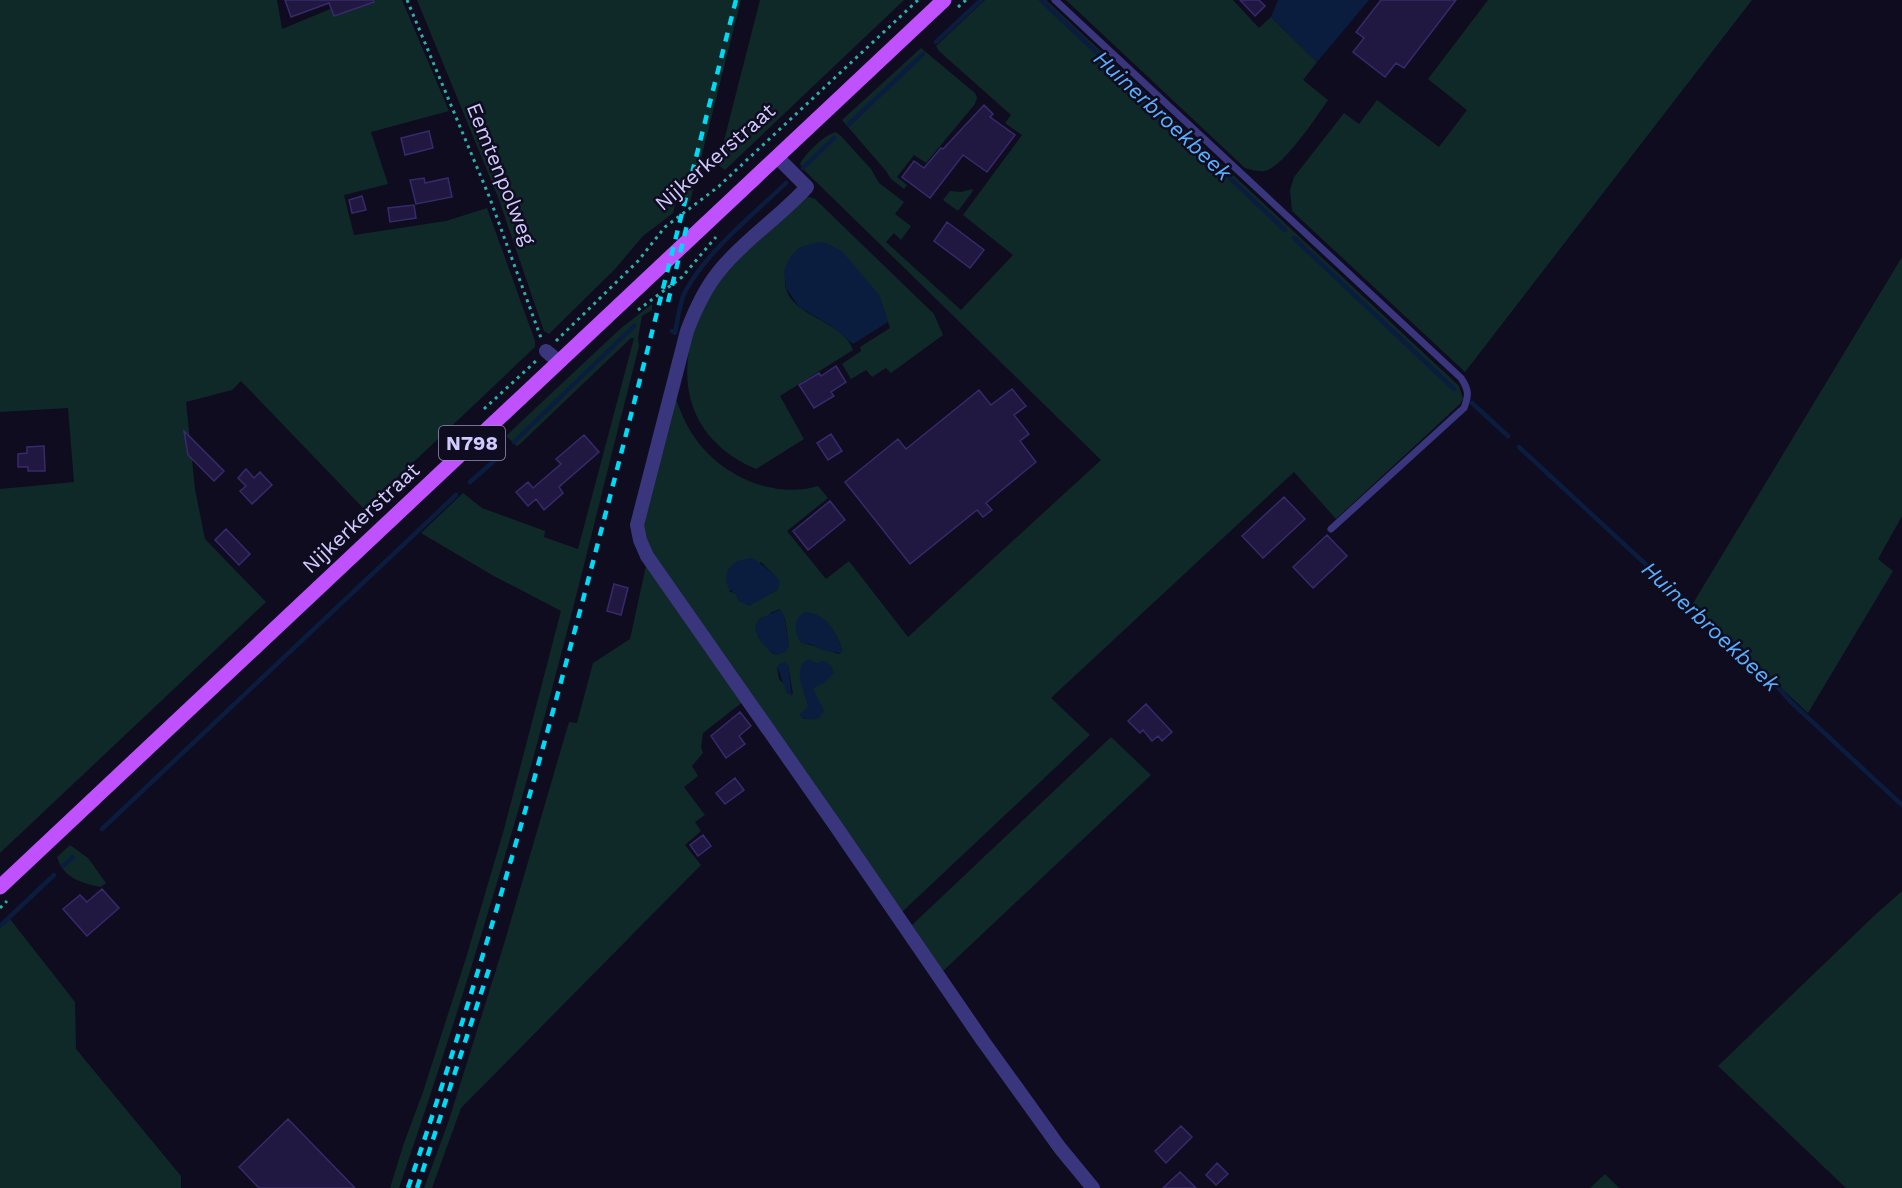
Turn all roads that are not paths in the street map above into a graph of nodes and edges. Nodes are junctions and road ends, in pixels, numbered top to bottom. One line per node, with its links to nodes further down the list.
1 (944, 0): 3 (main road, Nijkerkerstraat / N798)
2 (1054, 0): 6 (lane)
3 (777, 157): 5 (main road, Nijkerkerstraat / N798); 8 (street, Nijkerkerstraat)
4 (546, 351): 5 (street)
5 (558, 362): 7 (main road, Nijkerkerstraat / N798)
6 (1331, 529)
7 (0, 886)
8 (1093, 1188)

